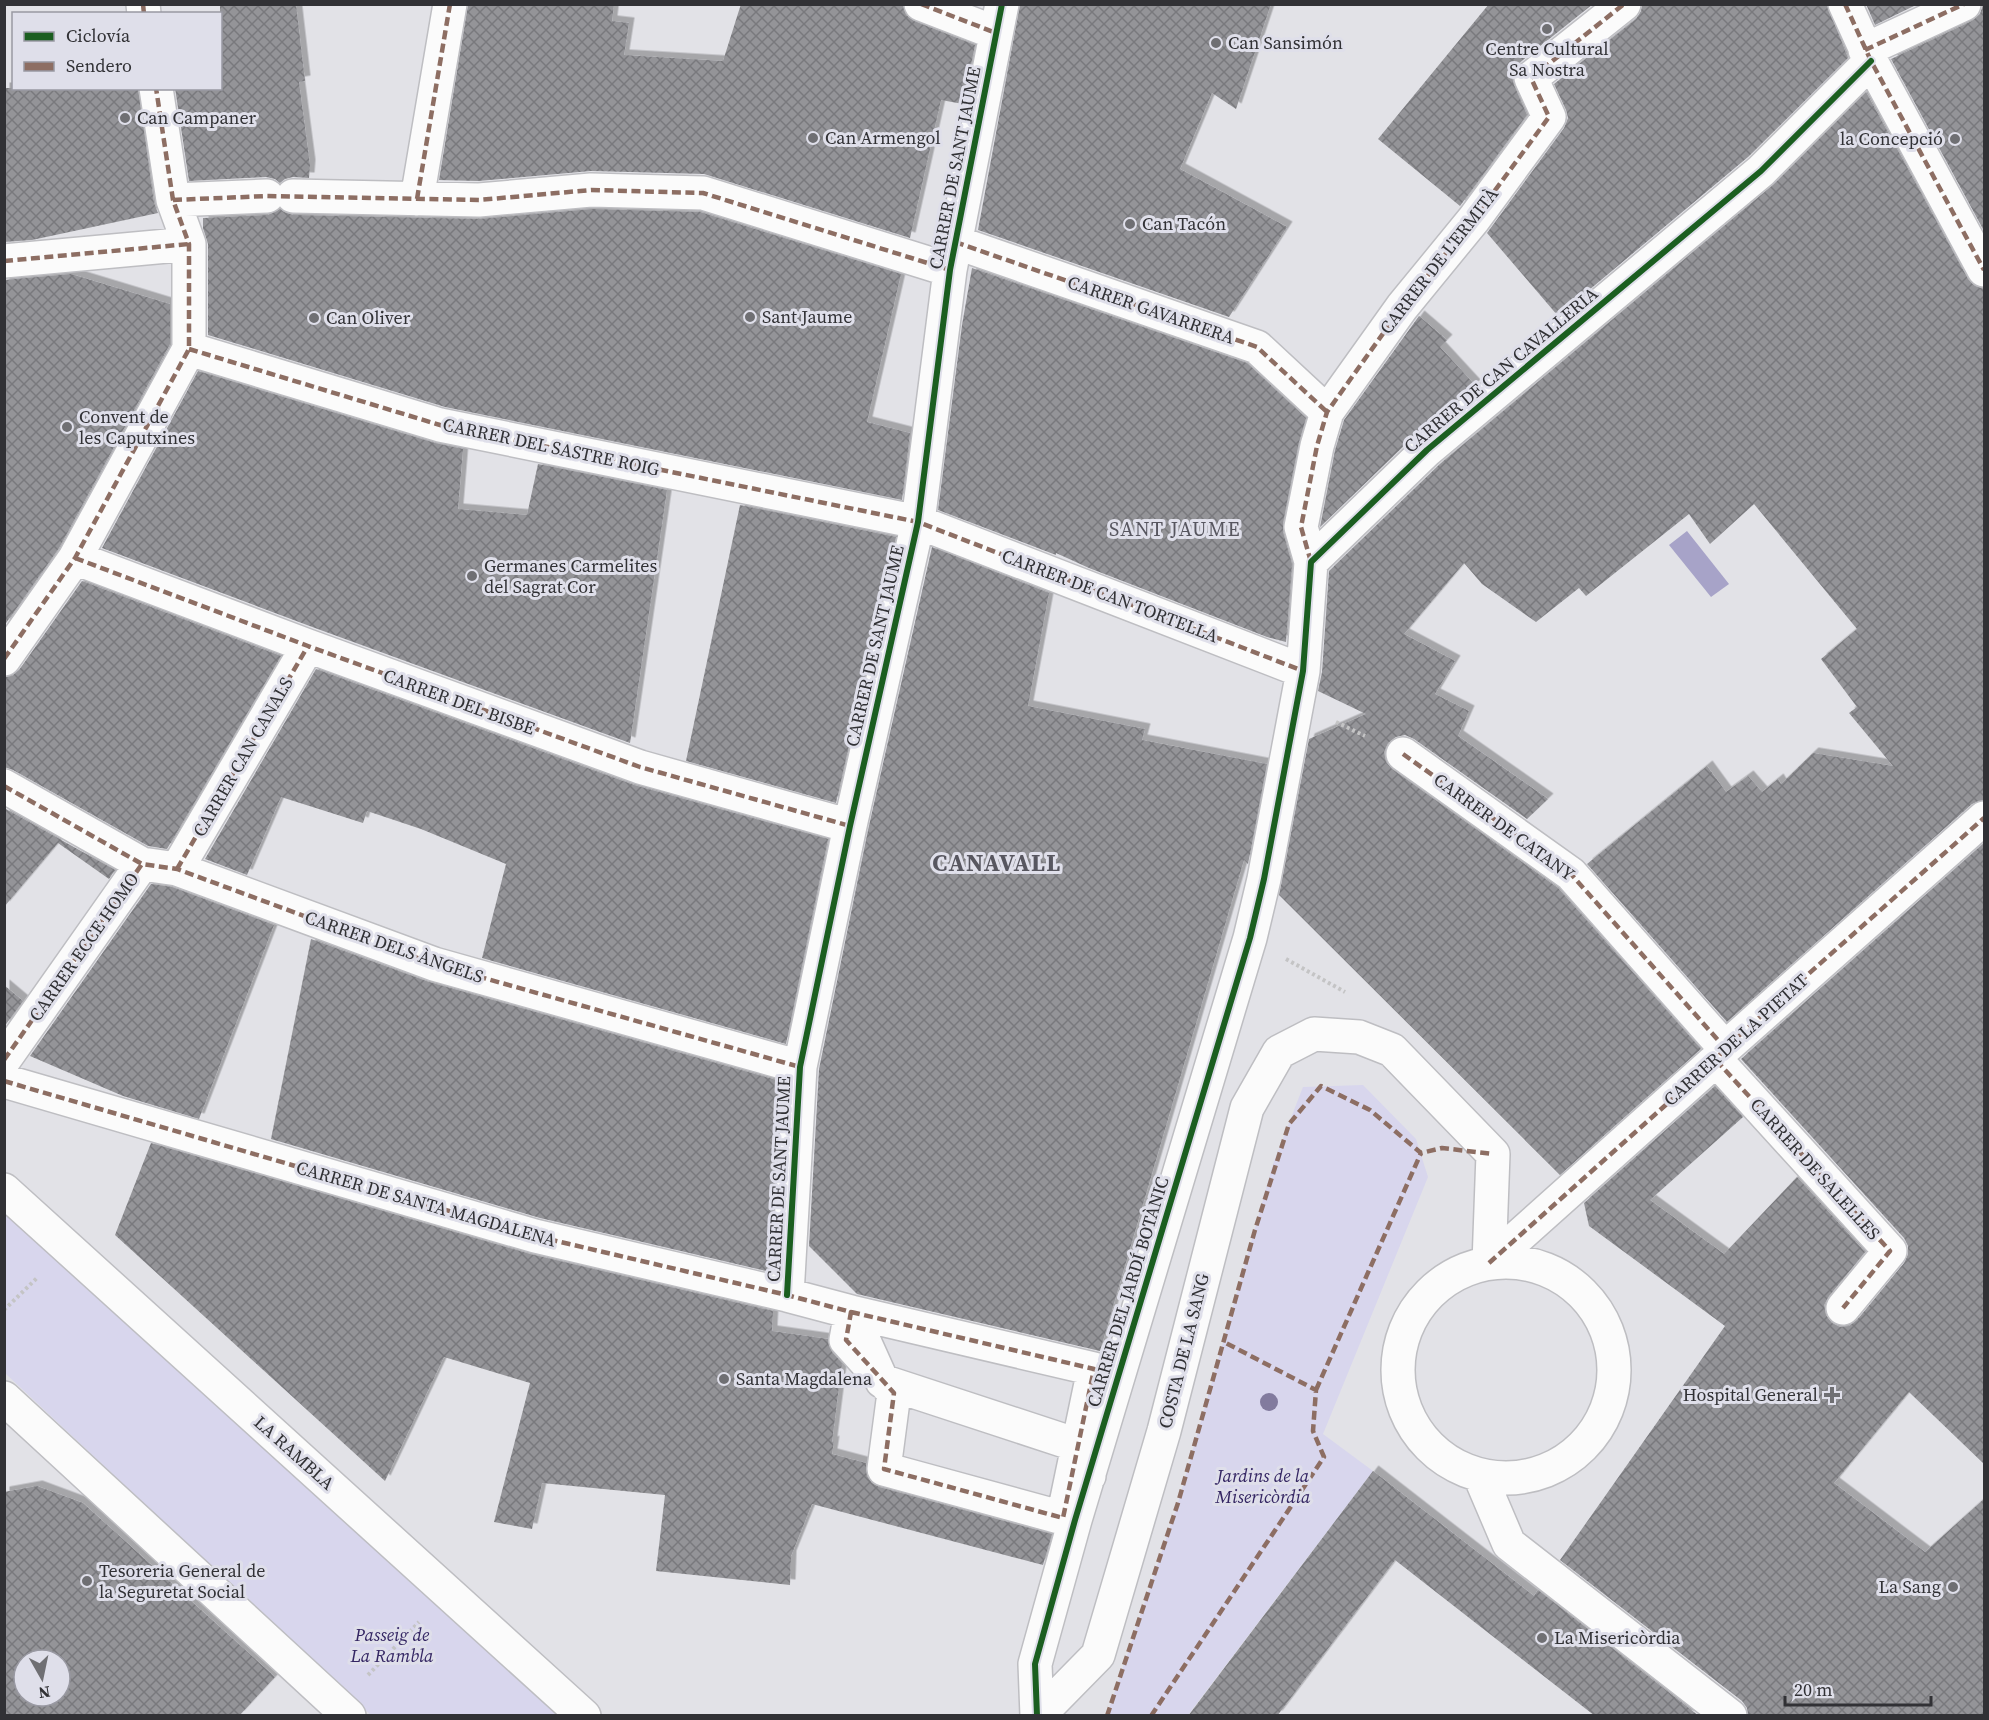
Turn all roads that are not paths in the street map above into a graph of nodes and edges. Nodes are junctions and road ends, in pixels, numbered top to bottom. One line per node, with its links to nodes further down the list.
1 (450, 4): 9 (street)
2 (921, 4): 6 (street)
3 (1624, 4): 16 (street, CARRER DE L'ERMITÀ)
4 (1845, 4): 7 (street)
5 (1964, 4): 7 (street, CARRER DE CAN CAVALLERIA)
6 (999, 19): 12 (street, CARRER DE SANT JAUME)
7 (1868, 56): 14 (street); 19 (street, CARRER DE CAN CAVALLERIA)
8 (156, 90): 10 (street)
9 (417, 199): 10 (street, CARRER GAVARRERA); 12 (street, CARRER GAVARRERA)
10 (173, 200): 11 (street)
11 (189, 244): 13 (street); 15 (street)
12 (952, 256): 16 (street, CARRER GAVARRERA); 17 (street, CARRER DE SANT JAUME)
13 (4, 261)
14 (1984, 270)
15 (189, 349): 17 (street, CARRER DEL SASTRE ROIG); 18 (street)
16 (1327, 412): 19 (street, CARRER DE L'ERMITÀ)
17 (918, 522): 22 (street, CARRER DE CAN TORTELLA); 26 (street, CARRER DE SANT JAUME)
18 (75, 558): 20 (street, CARRER DEL BISBE); 21 (street)
19 (1311, 562): 22 (street)
20 (308, 646): 26 (street, CARRER DEL BISBE); 28 (street, CARRER CAN CANALS)
21 (4, 659)
22 (1303, 671): 40 (street, CARRER DEL JARDÍ BOTÀNIC)
23 (1403, 754): 29 (street, CARRER DE CATANY)
24 (4, 786): 27 (street, CARRER DELS ÀNGELS)
25 (1984, 818): 29 (street, CARRER DE LA PIETAT)
26 (850, 826): 31 (street, CARRER DE SANT JAUME)
27 (142, 864): 28 (street, CARRER DELS ÀNGELS); 30 (street, CARRER ECCE HOMO)
28 (177, 869): 31 (street, CARRER DELS ÀNGELS)
29 (1720, 1054): 34 (street, CARRER DE LA PIETAT); 36 (street, CARRER DE SALELLES)
30 (4, 1060)
31 (800, 1067): 35 (street, CARRER DE SANT JAUME)
32 (4, 1082): 35 (street, CARRER DE SANTA MAGDALENA)
33 (4, 1190): 43 (street, LA RAMBLA)
34 (1489, 1263): 41 (street); 41 (street); 44 (street, COSTA DE LA SANG)
35 (788, 1294): 37 (street, CARRER DE SANTA MAGDALENA)
36 (1843, 1308)
37 (851, 1312): 38 (street); 40 (street, CARRER DE SANTA MAGDALENA)
38 (882, 1381): 40 (street); 40 (street)
39 (4, 1398): 42 (street)
40 (1083, 1465): 44 (street, CARRER DEL JARDÍ BOTÀNIC)
41 (1480, 1476): 45 (street)
42 (344, 1710)
43 (584, 1716)
44 (1037, 1716)
45 (1730, 1716)

